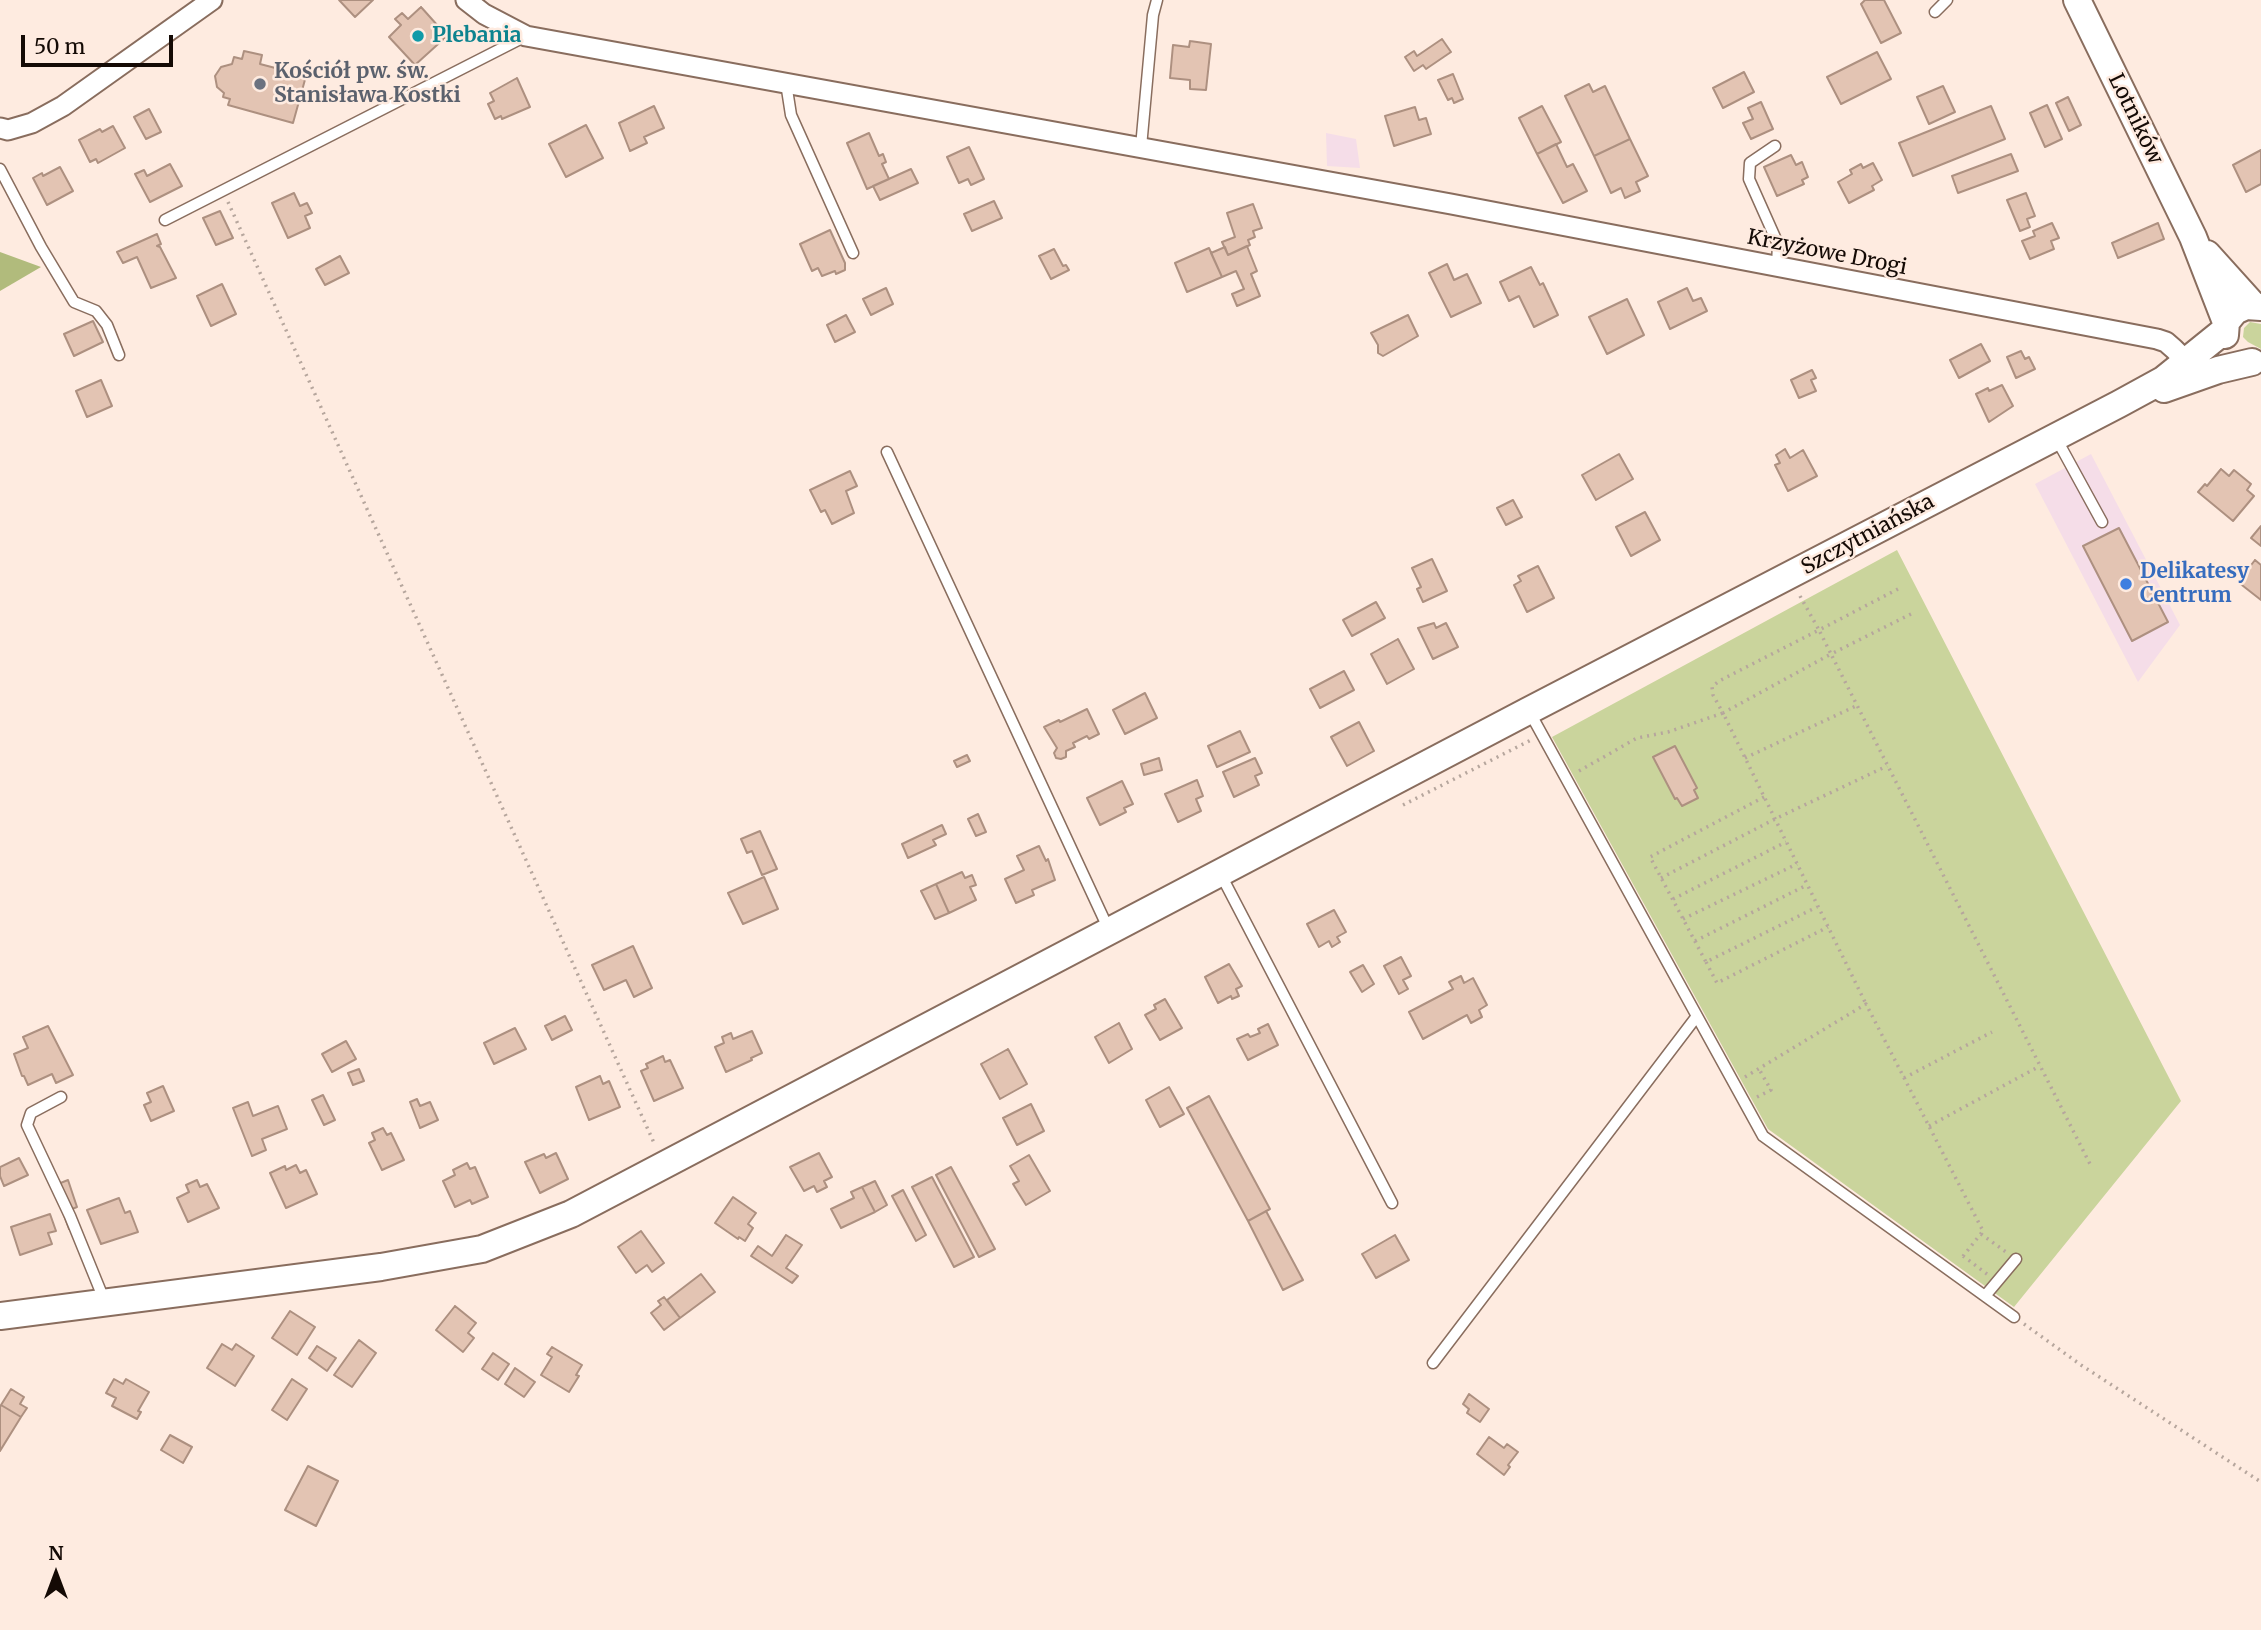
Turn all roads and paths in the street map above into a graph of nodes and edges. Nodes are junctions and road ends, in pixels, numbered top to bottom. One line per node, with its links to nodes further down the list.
1 (212, 0): 9 (street)
2 (466, 0): 7 (street, Krzyżowe Drogi)
3 (1157, 0): 11 (lane)
4 (1947, 0): 6 (lane)
5 (2077, 0): 15 (street, Lotników)
6 (1935, 12)
7 (526, 36): 8 (street, Krzyżowe Drogi); 13 (lane)
8 (785, 82): 11 (street, Krzyżowe Drogi); 16 (lane)
9 (0, 128)
10 (1775, 146): 17 (lane)
11 (1141, 147): 17 (street, Krzyżowe Drogi)
12 (0, 169): 20 (lane)
13 (223, 191): 14 (lane); 59 (path)
14 (165, 220)
15 (2193, 237): 18 (street, Lotników); 19 (street, Lotników)
16 (853, 253)
17 (1777, 266): 22 (street, Krzyżowe Drogi)
18 (2257, 306): 19 (street, Szczytniańska)
19 (2226, 326): 21 (street, Lotników); 22 (street, Szczytniańska)
20 (119, 355)
21 (2256, 364): 22 (street, Szczytniańska)
22 (2190, 370): 23 (street, Szczytniańska)
23 (2056, 437): 25 (lane); 26 (street, Szczytniańska)
24 (887, 452): 48 (lane)
25 (2102, 522)
26 (1789, 576): 29 (path); 32 (street, Szczytniańska)
27 (1898, 589): 29 (path)
28 (1911, 614): 30 (path)
29 (1819, 630): 30 (path); 33 (path)
30 (1831, 654): 31 (path); 33 (path)
31 (1856, 706): 34 (path); 35 (path)
32 (1528, 711): 36 (lane); 41 (street, Szczytniańska)
33 (1723, 713): 34 (path); 36 (path)
34 (1745, 758): 37 (path)
35 (1887, 766): 38 (path); 54 (path)
36 (1566, 778): 52 (lane)
37 (1764, 797): 38 (path); 42 (path)
38 (1775, 819): 39 (path); 42 (path)
39 (1786, 842): 40 (path); 44 (path)
40 (1797, 864): 43 (path); 46 (path)
41 (1220, 873): 48 (street, Szczytniańska); 61 (lane)
42 (1661, 877): 44 (path)
43 (1807, 885): 45 (path); 49 (path)
44 (1673, 900): 46 (path)
45 (1818, 906): 47 (path); 50 (path)
46 (1683, 919): 49 (path)
47 (1828, 928): 50 (path); 51 (path)
48 (1110, 931): 68 (street, Szczytniańska)
49 (1695, 941): 50 (path)
50 (1706, 962)
51 (1866, 1004): 55 (path); 56 (path)
52 (1697, 1016): 56 (lane); 71 (lane)
53 (1992, 1032): 55 (path)
54 (2040, 1066): 58 (path); 60 (path)
55 (1904, 1078): 58 (path)
56 (1734, 1084): 67 (lane)
57 (61, 1097): 68 (lane)
58 (1929, 1126): 62 (path)
59 (651, 1137)
60 (2091, 1166)
61 (1392, 1203)
62 (1980, 1234): 63 (path); 64 (path)
63 (1963, 1256): 65 (path); 66 (path)
64 (2016, 1259): 66 (lane)
65 (1957, 1264)
66 (1997, 1282): 67 (lane)
67 (1985, 1296): 70 (lane)
68 (105, 1302): 69 (street, Szczytniańska)
69 (0, 1316)
70 (2014, 1317): 72 (path)
71 (1433, 1363)
72 (2261, 1482)

